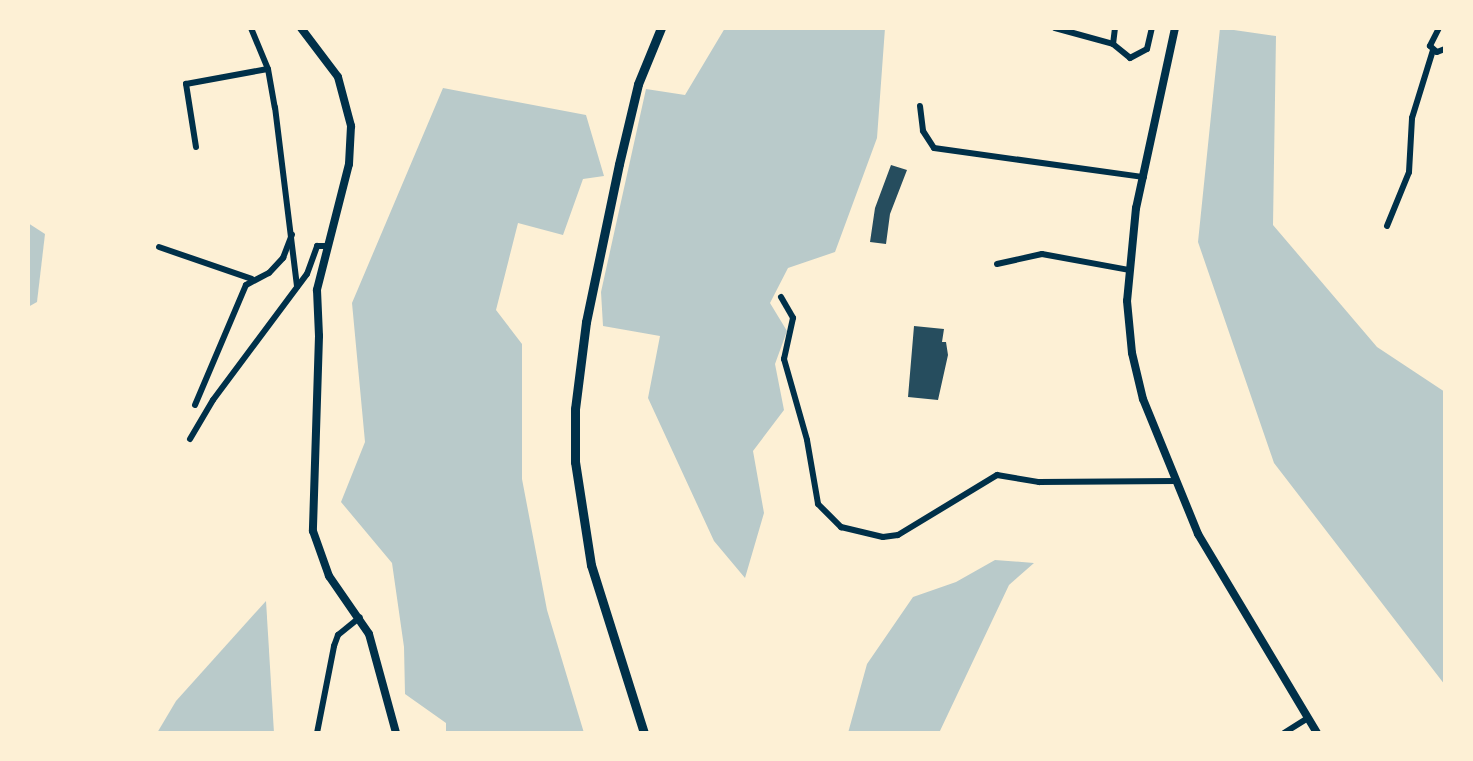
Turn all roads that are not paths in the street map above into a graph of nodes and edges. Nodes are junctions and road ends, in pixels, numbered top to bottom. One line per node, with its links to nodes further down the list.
1 (251, 28): 12 (street)
2 (301, 28): 18 (street)
3 (661, 28): 32 (main road)
4 (1055, 28): 9 (street)
5 (1115, 28): 9 (street)
6 (1153, 28): 9 (street)
7 (1175, 28): 15 (street)
8 (1439, 28): 11 (street)
9 (1113, 44)
10 (1445, 49): 11 (street)
11 (1433, 50): 16 (street)
12 (268, 69): 14 (street); 17 (street)
13 (920, 106): 15 (street)
14 (196, 147)
15 (1143, 177): 21 (street)
16 (1387, 226)
17 (293, 230): 22 (street); 23 (street)
18 (326, 246): 23 (street); 28 (street)
19 (159, 247): 22 (street)
20 (997, 264): 21 (street)
21 (1129, 270): 27 (street)
22 (252, 279): 25 (street)
23 (297, 287): 26 (street)
24 (781, 297): 27 (street)
25 (195, 405)
26 (190, 439)
27 (1176, 481): 29 (street)
28 (360, 617): 30 (street); 31 (street)
29 (1308, 718): 33 (street); 34 (street)
30 (317, 733)
31 (396, 733)
32 (644, 733)
33 (1284, 733)
34 (1317, 733)

